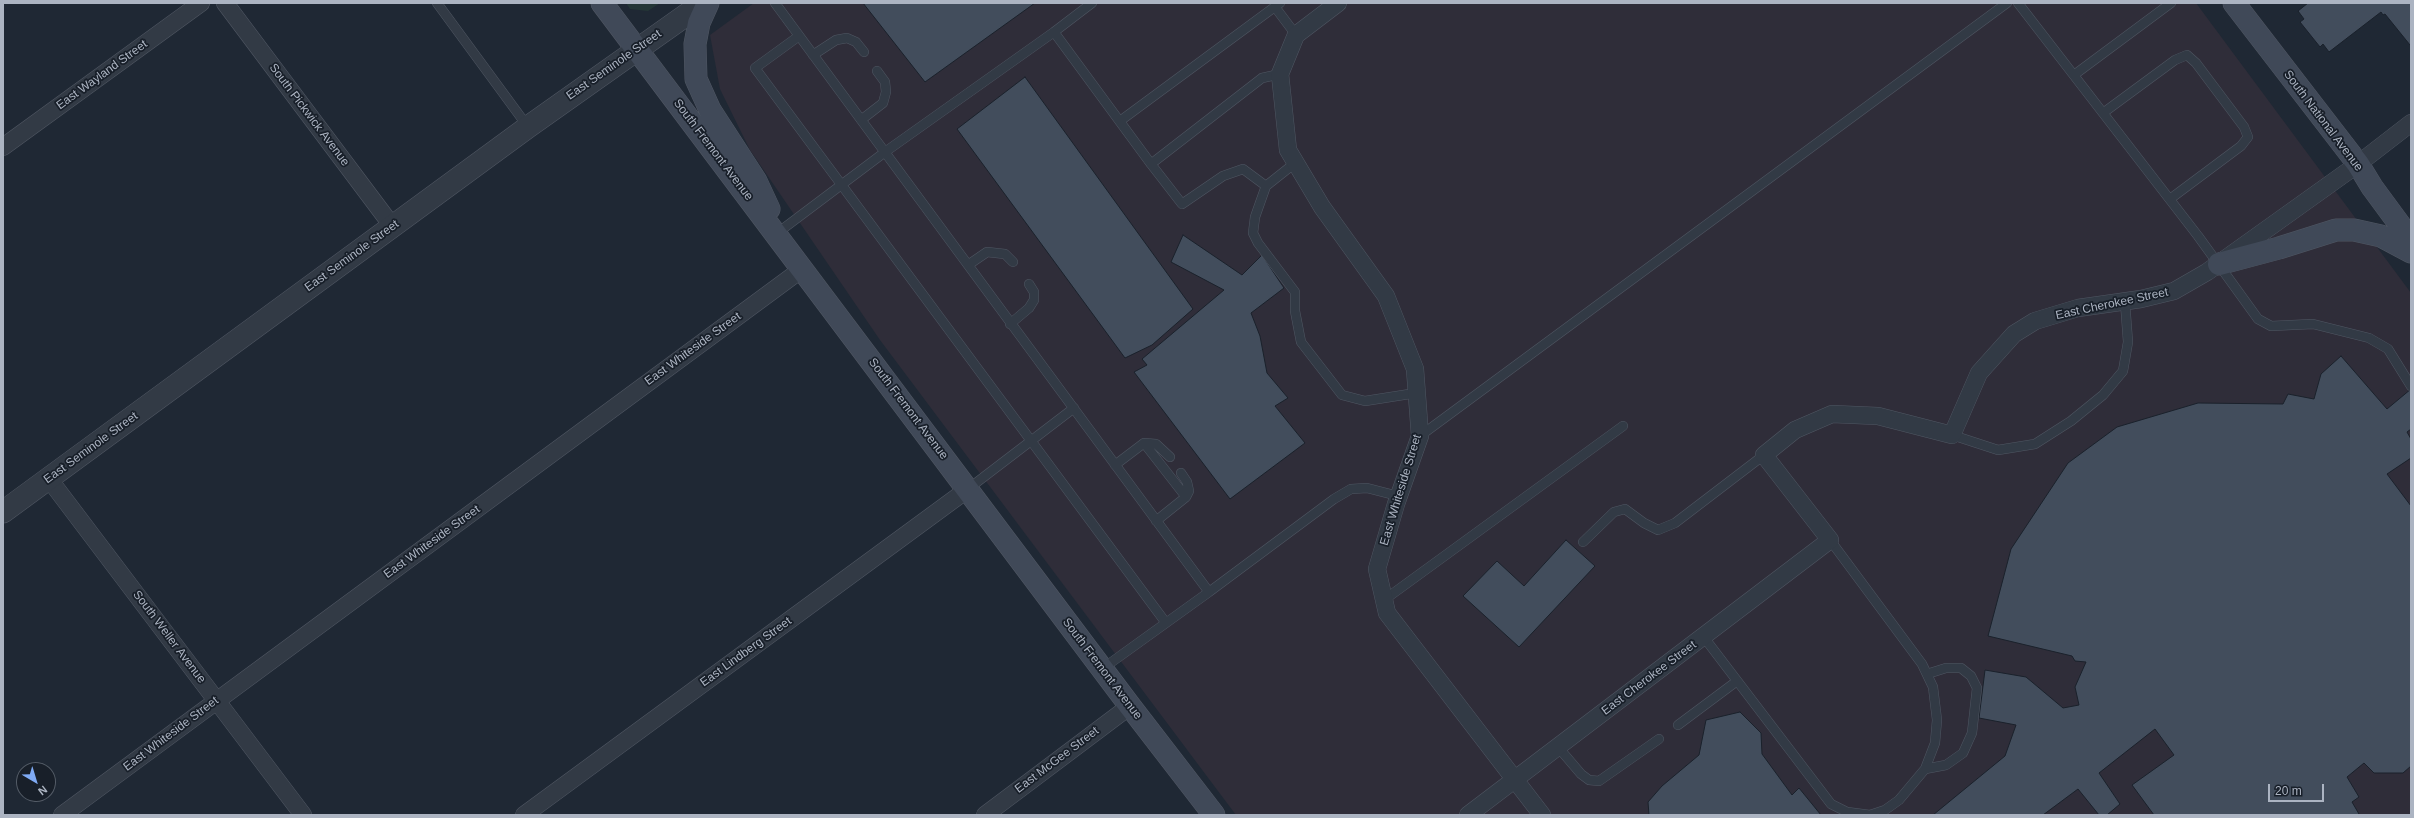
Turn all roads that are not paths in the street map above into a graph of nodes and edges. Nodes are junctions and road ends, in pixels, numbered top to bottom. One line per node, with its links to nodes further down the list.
1 (201, 3): 29 (street, East Wayland Street)
2 (225, 3): 37 (street, South Pickwick Avenue)
3 (437, 3): 28 (lane)
4 (602, 3): 18 (main road, South Fremont Avenue)
5 (703, 3): 18 (street, East Seminole Street)
6 (708, 3): 38 (main road)
7 (775, 3): 17 (lane)
8 (1338, 3): 16 (street)
9 (2007, 3): 53 (lane)
10 (2018, 3): 23 (lane)
11 (2171, 3): 23 (lane)
12 (1088, 4): 15 (lane)
13 (1278, 5): 16 (lane); 26 (lane)
14 (2241, 5): 33 (main road, South National Avenue)
15 (1054, 32): 26 (lane); 30 (lane)
16 (1296, 35): 22 (street, East Whiteside Street)
17 (799, 36): 20 (lane); 34 (lane)
18 (637, 48): 28 (street, East Seminole Street); 38 (main road, South Fremont Avenue)
19 (864, 52): 20 (lane)
20 (813, 55): 25 (lane)
21 (878, 71): 25 (lane)
22 (1280, 74): 31 (street, East Whiteside Street); 32 (lane)
23 (2074, 75): 24 (lane)
24 (2103, 113): 36 (lane); 36 (lane)
25 (861, 120): 30 (lane)
26 (1120, 120): 32 (lane)
27 (2411, 123): 33 (street, East Cherokee Street)
28 (528, 127): 37 (street, East Seminole Street)
29 (3, 147)
30 (885, 152): 34 (lane); 43 (lane)
31 (1295, 163): 35 (lane); 49 (street, East Whiteside Street)
32 (1151, 164): 35 (lane)
33 (2358, 164): 39 (main road, South National Avenue); 42 (street, East Cherokee Street)
34 (842, 185): 38 (lane); 54 (lane)
35 (1266, 186): 49 (lane)
36 (2170, 199): 42 (lane)
37 (393, 227): 60 (street, East Seminole Street)
38 (776, 234): 44 (main road, South Fremont Avenue)
39 (2411, 240)
40 (2411, 252): 42 (main road)
41 (1012, 262): 43 (lane)
42 (2219, 264): 46 (street, East Cherokee Street); 48 (lane)
43 (968, 265): 47 (lane)
44 (802, 269): 61 (main road, South Fremont Avenue); 75 (street, East Whiteside Street)
45 (1029, 284): 47 (lane)
46 (2125, 302): 52 (street, East Cherokee Street); 52 (lane)
47 (1010, 324): 50 (lane)
48 (2411, 386)
49 (1416, 392): 53 (street, East Whiteside Street)
50 (1074, 408): 54 (lane); 58 (lane)
51 (1622, 426): 69 (lane)
52 (1952, 435): 56 (street)
53 (1420, 436): 62 (street, East Whiteside Street)
54 (1031, 440): 61 (lane); 70 (lane)
55 (1144, 443): 57 (lane); 58 (lane); 63 (lane)
56 (1764, 455): 66 (street); 67 (lane)
57 (1170, 457)
58 (1115, 465): 65 (lane)
59 (1181, 473): 63 (lane)
60 (49, 479): 64 (street, East Seminole Street); 75 (street, South Weller Avenue)
61 (968, 489): 72 (main road, South Fremont Avenue); 84 (street, East Lindberg Street)
62 (1398, 496): 68 (lane); 69 (street, East Whiteside Street)
63 (1186, 497): 65 (lane)
64 (3, 512)
65 (1156, 521): 68 (lane)
66 (1830, 540): 71 (street, East Cherokee Street); 73 (lane)
67 (1583, 542)
68 (1209, 592): 70 (lane)
69 (1384, 600): 81 (street, East Whiteside Street)
70 (1166, 623): 72 (lane)
71 (1703, 636): 74 (lane); 79 (street, East Cherokee Street)
72 (1102, 669): 76 (main road, South Fremont Avenue)
73 (1927, 674): 80 (lane); 80 (lane)
74 (1737, 681): 77 (lane); 80 (lane)
75 (217, 700): 82 (street, East Whiteside Street); 83 (street, South Weller Avenue)
76 (1130, 706): 85 (street, East McGee Street); 86 (main road, South Fremont Avenue)
77 (1678, 725)
78 (1659, 739): 79 (lane)
79 (1558, 746): 81 (street, East Cherokee Street)
80 (1925, 769)
81 (1516, 779): 87 (street, East Cherokee Street); 88 (street, East Whiteside Street)
82 (62, 815)
83 (303, 815)
84 (524, 815)
85 (985, 815)
86 (1214, 815)
87 (1468, 815)
88 (1542, 815)

